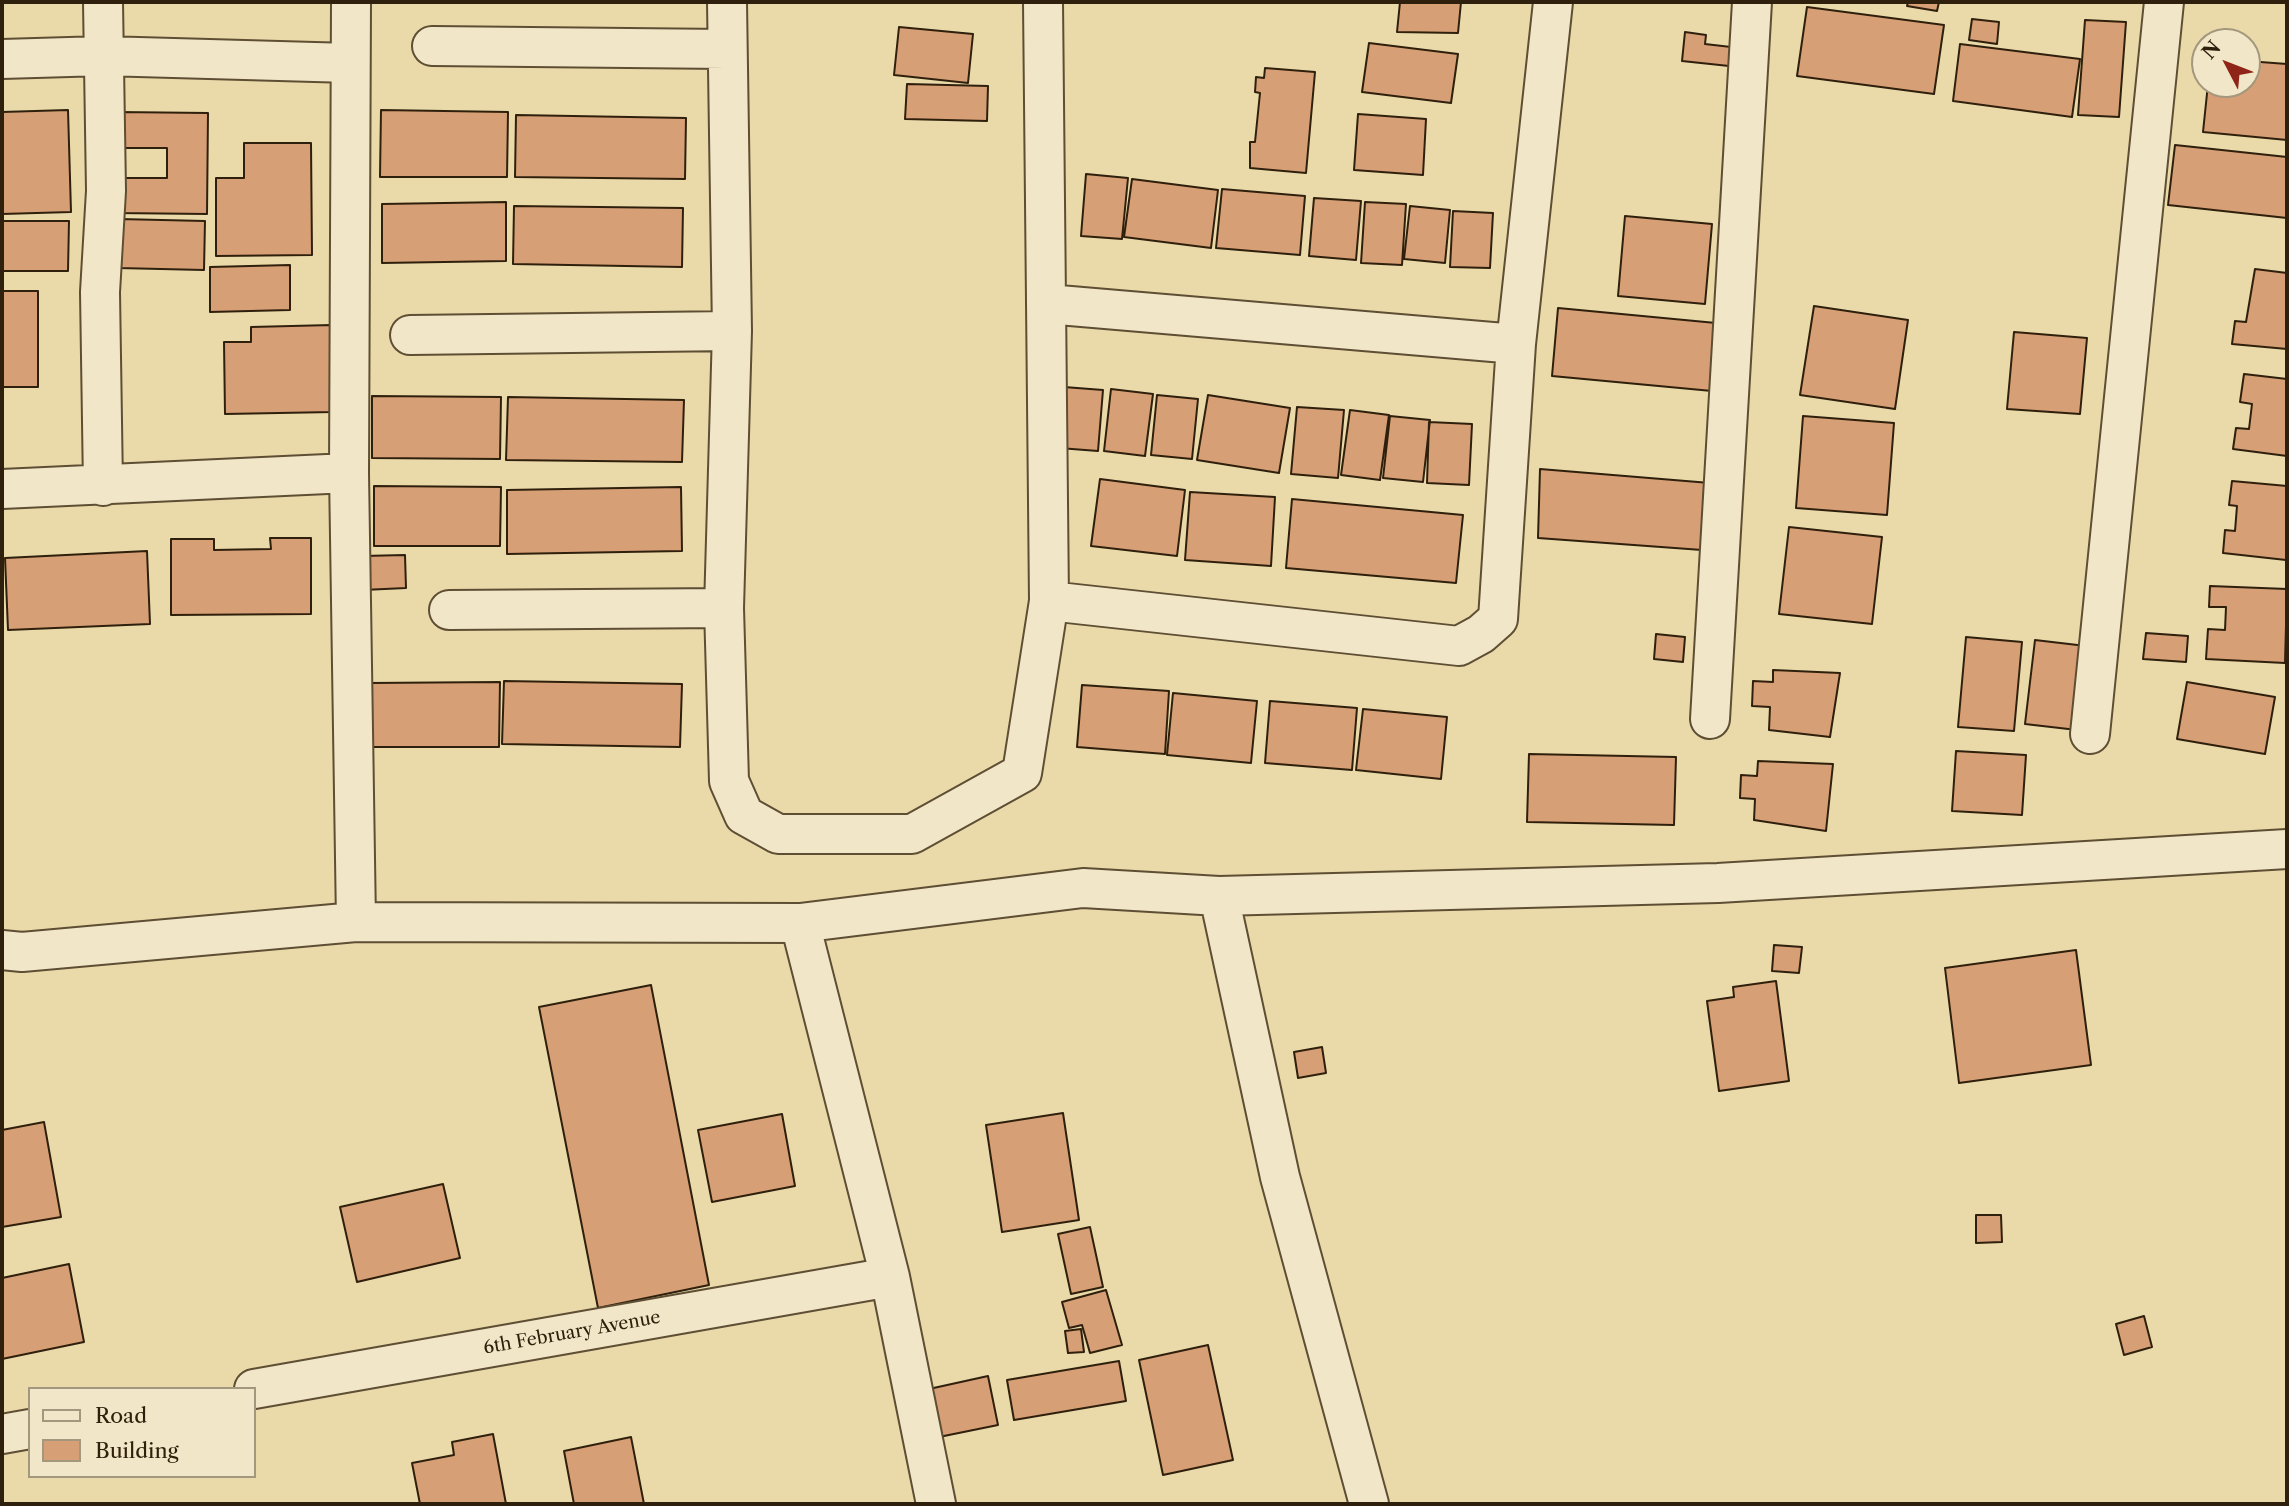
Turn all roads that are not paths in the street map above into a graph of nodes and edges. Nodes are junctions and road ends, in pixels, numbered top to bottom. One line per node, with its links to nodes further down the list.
1 (103, 2): 10 (street)
2 (351, 2): 12 (street)
3 (727, 2): 9 (street)
4 (1043, 2): 13 (street)
5 (1553, 2): 16 (street)
6 (1752, 2): 23 (street)
7 (2164, 2): 24 (street)
8 (432, 46): 9 (street)
9 (726, 49): 14 (street)
10 (103, 56): 11 (street); 12 (street); 18 (street)
11 (2, 59)
12 (350, 63): 17 (street)
13 (1046, 304): 16 (street); 20 (street)
14 (732, 331): 15 (street); 21 (street)
15 (410, 335)
16 (1516, 344): 20 (street)
17 (349, 473): 18 (street); 27 (street)
18 (103, 486): 19 (street)
19 (2, 489)
20 (1049, 601): 21 (street)
21 (724, 608): 22 (street)
22 (449, 610)
23 (1710, 719)
24 (2090, 734)
25 (2287, 849): 26 (street)
26 (1219, 895): 28 (street); 35 (street)
27 (356, 922): 28 (street); 29 (street)
28 (800, 923): 30 (street)
29 (2, 950)
30 (890, 1277): 31 (street, 6th February Avenue); 34 (street)
31 (256, 1389)
32 (28, 1429): 33 (street)
33 (2, 1434)
34 (936, 1504)
35 (1369, 1504)

